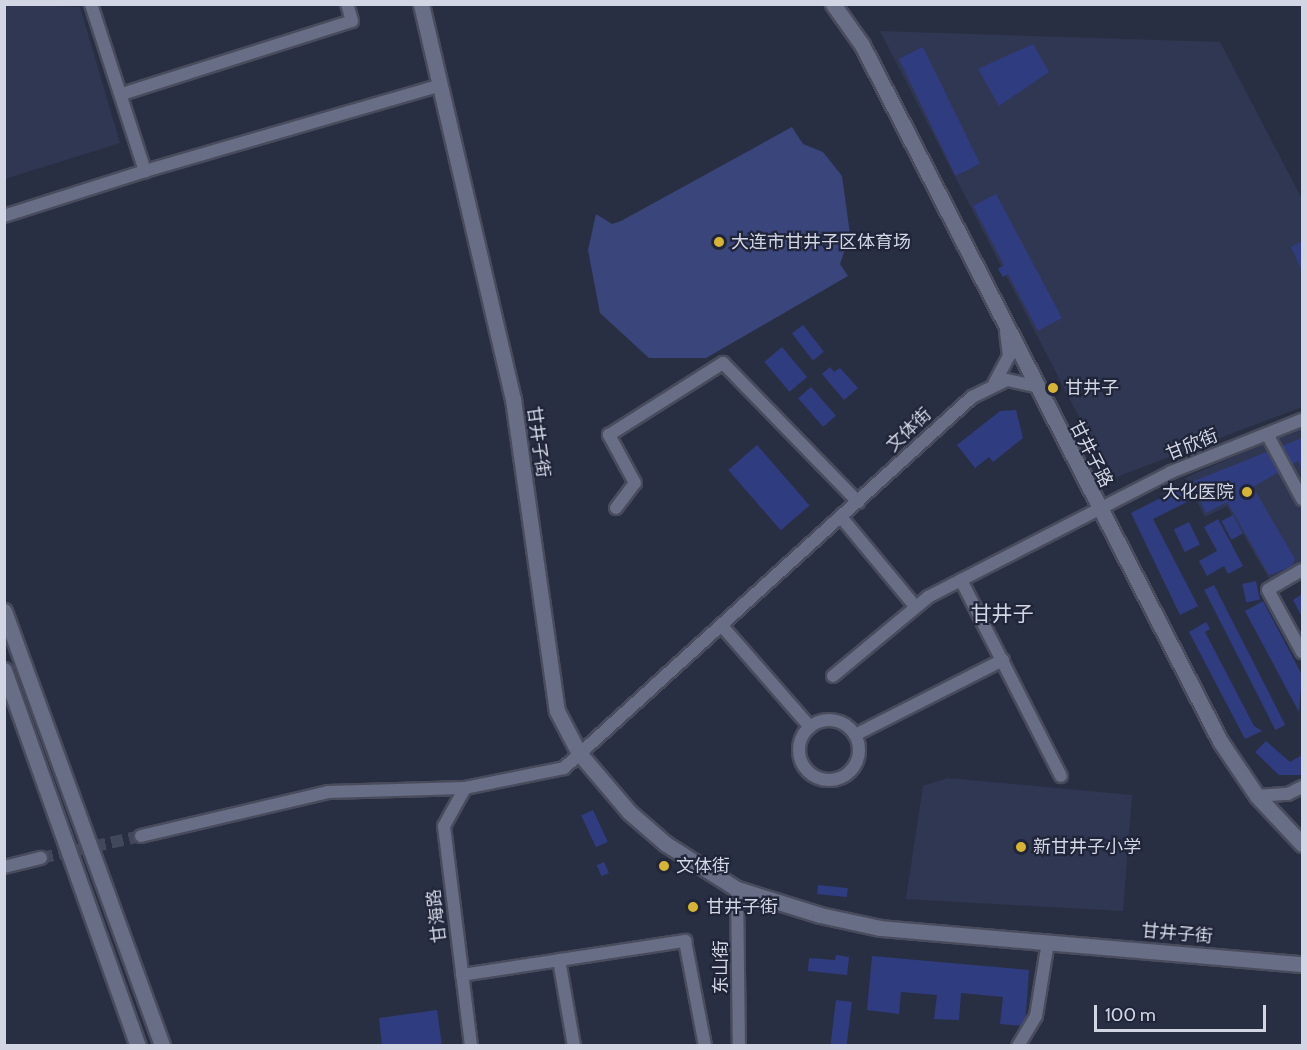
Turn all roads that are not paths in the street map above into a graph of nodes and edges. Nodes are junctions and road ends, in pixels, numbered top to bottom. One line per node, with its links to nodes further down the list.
1 (91, 4): 6 (street)
2 (348, 4): 6 (street)
3 (421, 4): 5 (street, 甘井子街)
4 (833, 4): 9 (street, 甘井子路)
5 (438, 86): 7 (street); 30 (street, 甘井子街)
6 (122, 94): 7 (street)
7 (145, 171): 8 (street)
8 (4, 216)
9 (1004, 325): 10 (street); 11 (street, 甘井子路)
10 (994, 384): 11 (street, 文体街); 15 (street, 文体街)
11 (1035, 386): 17 (street, 甘井子路)
12 (1302, 420): 13 (street, 甘欣街)
13 (1267, 434): 14 (street); 17 (street, 甘欣街)
14 (1302, 499)
15 (858, 501): 16 (street); 18 (street, 文体街)
16 (616, 508)
17 (1097, 509): 20 (street, 甘欣街); 34 (street, 甘井子路)
18 (841, 517): 21 (street); 23 (street, 文体街)
19 (1302, 570): 24 (street)
20 (961, 580): 21 (street, 甘欣街); 25 (street)
21 (914, 605): 27 (street, 甘欣街)
22 (4, 611): 45 (street)
23 (722, 626): 28 (street); 30 (street, 文体街)
24 (1302, 652)
25 (1003, 660): 29 (street); 31 (street)
26 (4, 670): 44 (street)
27 (833, 676)
28 (810, 727): 29 (street); 29 (street)
29 (855, 735)
30 (579, 753): 33 (street, 文体街); 39 (street, 甘井子街)
31 (1060, 776)
32 (1302, 787): 34 (street)
33 (465, 788): 35 (street, 文体街); 43 (street, 甘海路)
34 (1257, 796): 36 (street, 甘井子路)
35 (141, 836)
36 (1302, 844)
37 (41, 858): 38 (street)
38 (4, 867)
39 (737, 889): 40 (street, 甘井子街); 49 (street, 东山街)
40 (1048, 942): 42 (street, 甘井子街); 50 (street)
41 (559, 960): 43 (street); 47 (street); 48 (street)
42 (1302, 964)
43 (462, 975): 46 (street, 甘海路)
44 (138, 1046)
45 (162, 1046)
46 (471, 1046)
47 (574, 1046)
48 (705, 1046)
49 (739, 1046)
50 (1018, 1046)

